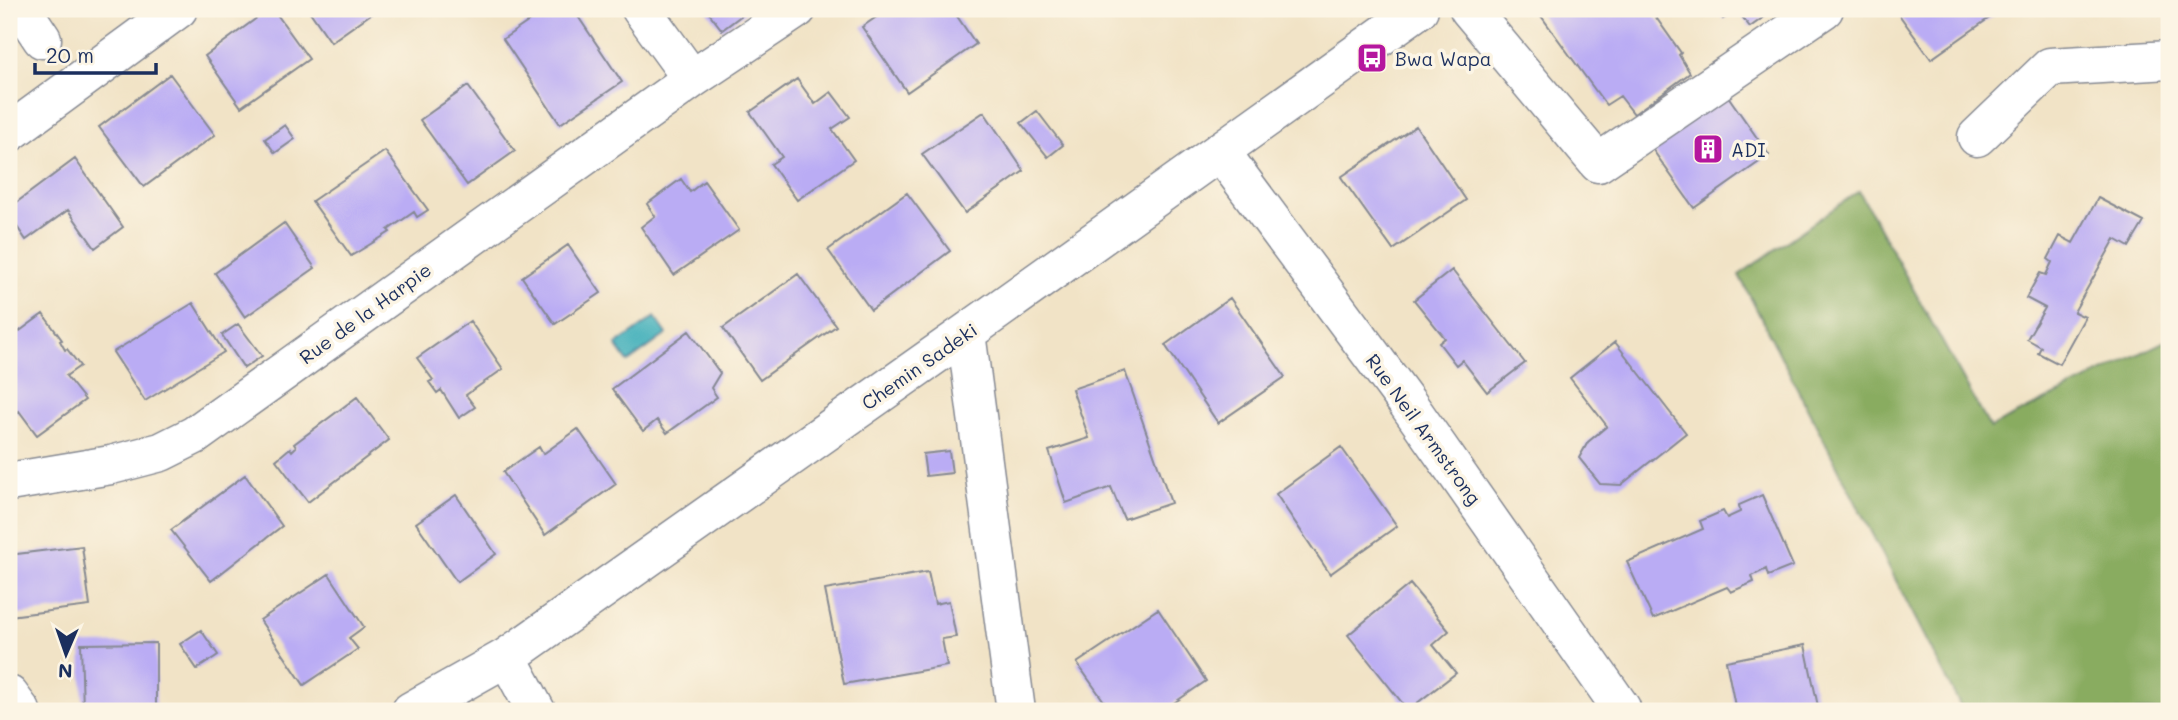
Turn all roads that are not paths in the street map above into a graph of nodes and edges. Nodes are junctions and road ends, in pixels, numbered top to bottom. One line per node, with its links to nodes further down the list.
1 (178, 9): 9 (street)
2 (641, 9): 8 (street)
3 (796, 9): 8 (street, Rue de la Harpie)
4 (1419, 9): 11 (street, Chemin Sadeki)
5 (1469, 9): 6 (street)
6 (1824, 9)
7 (2169, 60): 10 (street)
8 (692, 79): 13 (street, Rue de la Harpie)
9 (9, 133)
10 (1977, 137)
11 (1220, 151): 12 (street, Chemin Sadeki); 20 (street, Rue Neil Armstrong)
12 (966, 333): 14 (street, Chemin Sadeki); 19 (street)
13 (9, 482)
14 (507, 657): 17 (street, Chemin Sadeki); 18 (street)
15 (9, 695): 16 (street)
16 (21, 711)
17 (411, 711)
18 (536, 711)
19 (1016, 711)
20 (1621, 711)

